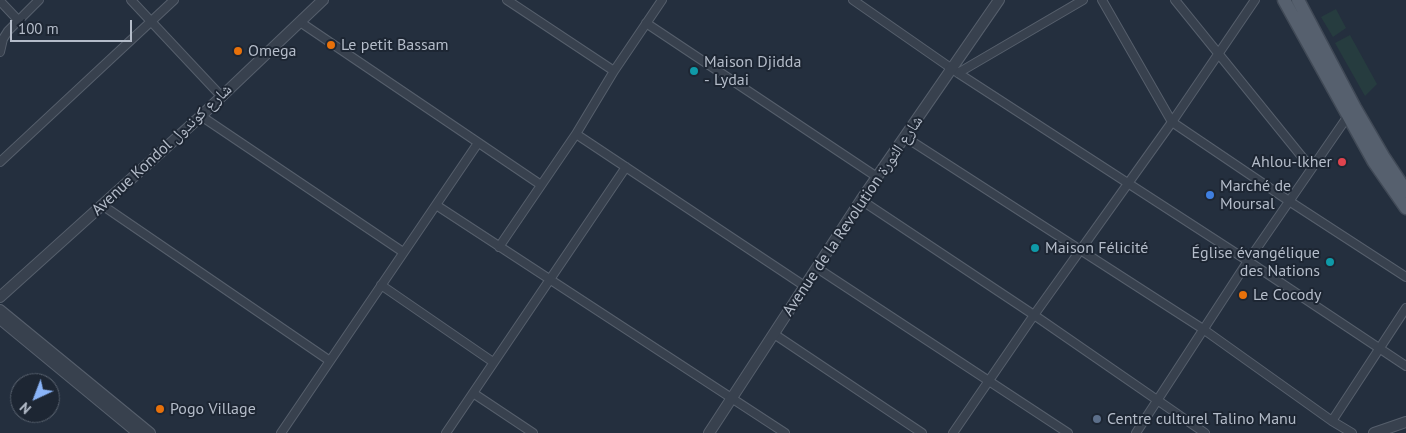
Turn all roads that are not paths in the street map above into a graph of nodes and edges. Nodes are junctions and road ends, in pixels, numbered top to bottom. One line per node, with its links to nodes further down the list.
1 (39, 0): 16 (street)
2 (130, 0): 17 (street)
3 (174, 0): 17 (street)
4 (323, 0): 18 (street, Avenue Kondol شارع كوندول)
5 (507, 0): 22 (street)
6 (662, 0): 19 (street)
7 (853, 0): 23 (street)
8 (999, 0): 23 (street, Avenue de la Revolution شارع الثورة)
9 (1083, 0): 23 (street)
10 (1102, 0): 27 (street)
11 (1175, 0): 21 (street)
12 (1255, 0): 21 (street)
13 (1284, 0): 25 (main road)
14 (1298, 0): 25 (main road)
15 (0, 1): 16 (street)
16 (18, 20): 20 (street)
17 (150, 22): 24 (street); 31 (street)
18 (300, 22): 24 (street, Avenue Kondol شارع كوندول); 30 (street)
19 (646, 23): 22 (street); 34 (street)
20 (0, 52)
21 (1218, 54): 27 (street); 33 (street)
22 (614, 71): 28 (street)
23 (955, 71): 29 (street, Avenue de la Revolution شارع الثورة); 35 (street)
24 (220, 96): 26 (street, Avenue Kondol شارع كوندول)
25 (1351, 112): 33 (street); 37 (main road); 42 (main road)
26 (200, 116): 40 (street, Avenue Kondol شارع كوندول); 45 (street)
27 (1172, 122): 35 (street); 39 (street)
28 (576, 134): 32 (street); 36 (street)
29 (905, 137): 34 (street, Avenue de la Revolution شارع الثورة); 44 (street)
30 (478, 143): 36 (street); 41 (street)
31 (0, 162)
32 (626, 167): 49 (street); 51 (street)
33 (1311, 168): 39 (street)
34 (877, 177): 38 (street, Avenue de la Revolution شارع الثورة)
35 (1127, 184): 44 (street); 46 (street)
36 (541, 185): 43 (street)
37 (1406, 191)
38 (861, 200): 47 (street, Avenue de la Revolution شارع الثورة); 55 (street)
39 (1289, 201): 46 (street); 48 (street)
40 (102, 205): 52 (street, Avenue Kondol شارع كوندول); 60 (street)
41 (436, 205): 43 (street); 45 (street)
42 (1406, 208)
43 (499, 247): 49 (street)
44 (1080, 250): 55 (street); 57 (street)
45 (403, 252): 50 (street)
46 (1248, 261): 57 (street); 59 (street)
47 (817, 268): 51 (street, Avenue de la Revolution شارع الثورة); 63 (street)
48 (1406, 277)
49 (549, 280): 61 (street); 65 (street)
50 (381, 286): 60 (street); 61 (street)
51 (806, 287): 58 (street, Avenue de la Revolution شارع الثورة)
52 (0, 297)
53 (1406, 308): 59 (street)
54 (0, 310): 70 (street)
55 (1034, 315): 63 (street); 66 (street)
56 (0, 319): 69 (street)
57 (1203, 329): 66 (street); 67 (street)
58 (774, 334): 65 (street, Avenue de la Revolution شارع الثورة); 76 (street)
59 (1380, 349): 62 (street); 67 (street)
60 (330, 361): 71 (street)
61 (493, 362): 64 (street)
62 (1406, 366)
63 (990, 380): 77 (street); 78 (street)
64 (473, 393): 72 (street); 73 (street)
65 (731, 397): 74 (street, Avenue de la Revolution شارع الثورة); 75 (street)
66 (1156, 401): 79 (street); 80 (street)
67 (1332, 421): 81 (street)
68 (1406, 422): 82 (street)
69 (138, 433)
70 (150, 433)
71 (281, 433)
72 (446, 433)
73 (533, 433)
74 (709, 433)
75 (785, 433)
76 (922, 433)
77 (953, 433)
78 (1068, 433)
79 (1136, 433)
80 (1205, 433)
81 (1352, 433)
82 (1374, 433)

